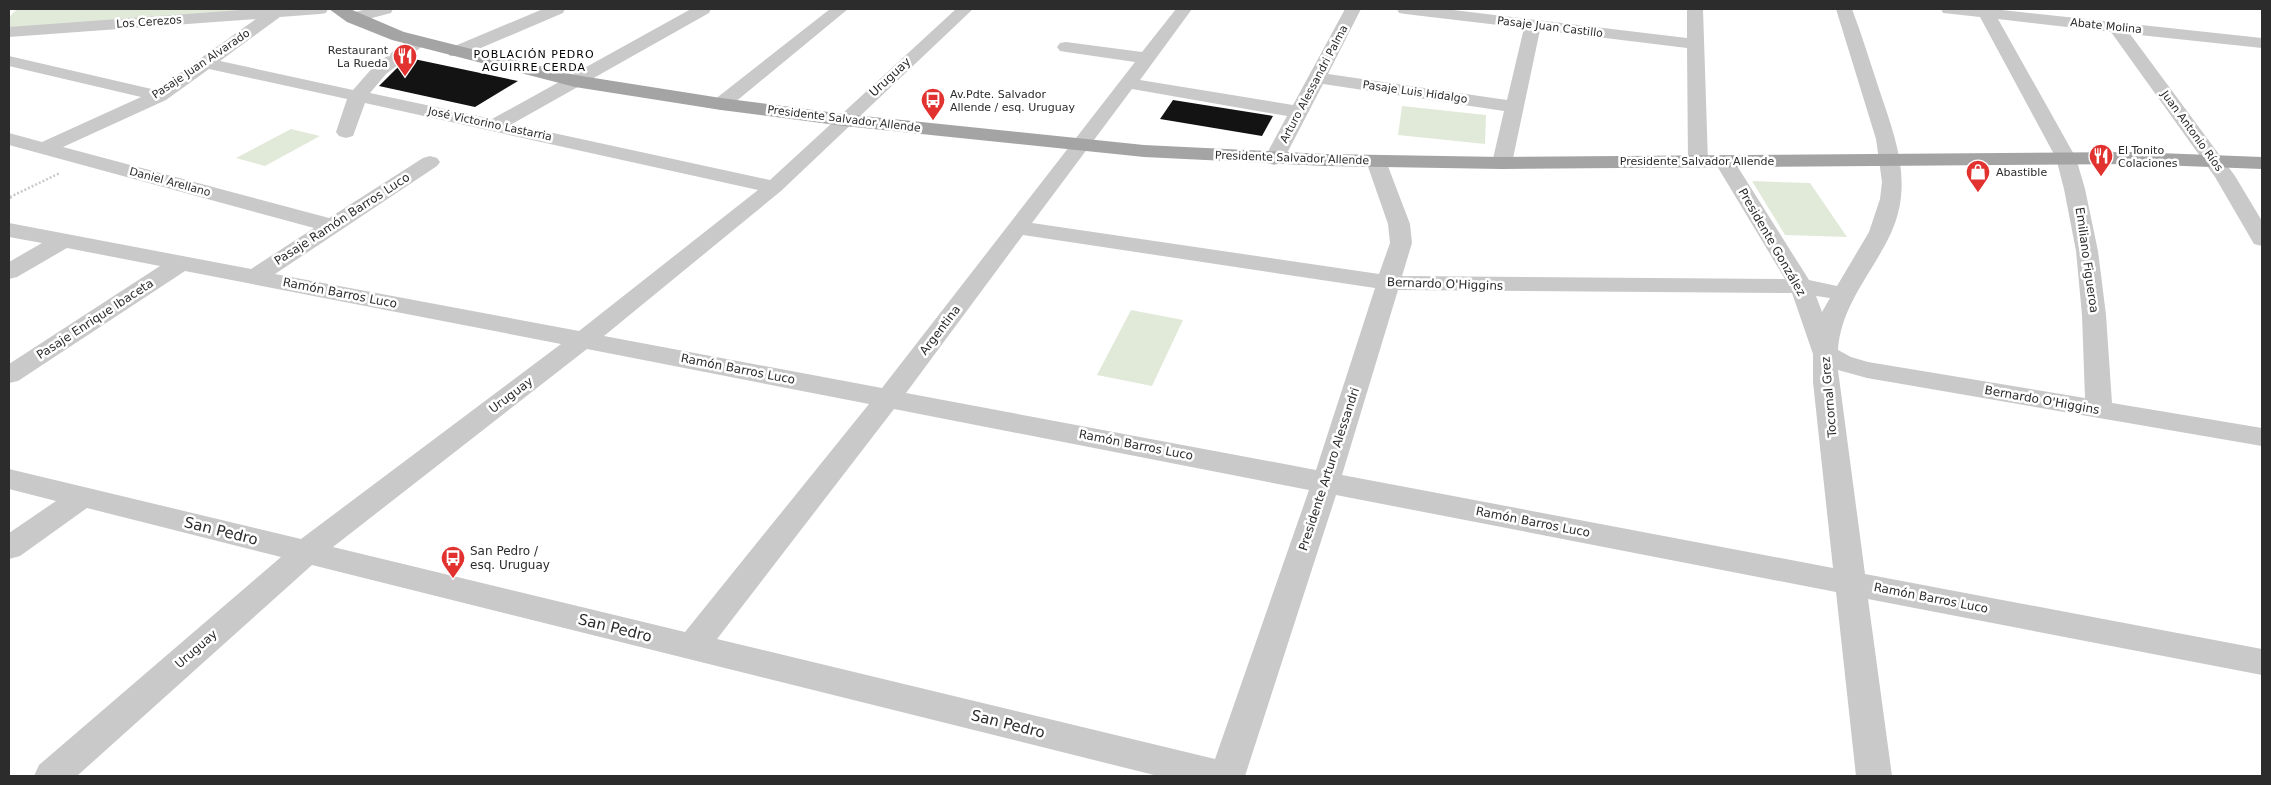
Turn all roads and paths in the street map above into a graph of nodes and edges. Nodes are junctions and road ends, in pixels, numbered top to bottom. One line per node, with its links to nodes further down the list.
1 (320, 9): 14 (street, Los Cerezos)
2 (385, 9): 15 (street)
3 (557, 9): 24 (street)
4 (703, 9): 29 (street)
5 (840, 9): 33 (street)
6 (965, 9): 36 (street, Uruguay)
7 (1184, 9): 25 (street, Argentina)
8 (1353, 9): 28 (street, Arturo Alessandri Palma)
9 (1405, 9): 16 (street, Pasaje Juan Castillo)
10 (1695, 9): 21 (street)
11 (1844, 9): 44 (street, Tocornal Grez)
12 (1949, 9): 13 (street, Abate Molina)
13 (1986, 13): 18 (street, Abate Molina); 42 (street, Emiliano Figueroa)
14 (274, 14): 19 (street, Los Cerezos); 27 (street, Pasaje Juan Alvarado)
15 (345, 14): 20 (main road, Presidente Salvador Allende)
16 (1510, 15): 17 (street, Pasaje Juan Castillo)
17 (1533, 25): 21 (street, Pasaje Juan Castillo); 34 (street)
18 (2116, 27): 22 (street, Abate Molina); 45 (street, Juan Antonio Ríos)
19 (9, 32)
20 (418, 41): 24 (main road, Presidente Salvador Allende); 32 (street)
21 (1695, 44): 49 (street)
22 (2259, 45)
23 (1066, 47): 25 (street)
24 (456, 52): 29 (main road, Presidente Salvador Allende)
25 (1146, 58): 30 (street, Argentina)
26 (9, 61): 31 (street)
27 (206, 63): 31 (street, Pasaje Juan Alvarado); 32 (street, José Victorino Lastarria)
28 (1316, 78): 34 (street, Pasaje Luis Hidalgo); 35 (street, Arturo Alessandri Palma)
29 (575, 81): 33 (main road, Presidente Salvador Allende); 37 (street)
30 (1127, 83): 35 (street); 40 (street, Argentina)
31 (158, 96): 41 (street, Pasaje Juan Alvarado)
32 (358, 96): 37 (street, José Victorino Lastarria); 38 (street)
33 (721, 104): 36 (main road, Presidente Salvador Allende)
34 (1514, 106): 50 (street)
35 (1299, 112): 43 (street, Arturo Alessandri Palma)
36 (844, 120): 40 (main road, Presidente Salvador Allende); 53 (street, Uruguay)
37 (496, 126): 53 (street, José Victorino Lastarria)
38 (346, 132)
39 (9, 139): 41 (street, Daniel Arellano)
40 (1080, 146): 43 (main road, Presidente Salvador Allende); 56 (street, Argentina)
41 (45, 148): 55 (street, Daniel Arellano)
42 (2066, 158): 44 (main road, Presidente Salvador Allende); 45 (main road, Presidente Salvador Allende); 70 (street, Emiliano Figueroa)
43 (1274, 159): 46 (main road, Presidente Salvador Allende)
44 (1892, 160): 47 (main road, Presidente Salvador Allende); 65 (street, Tocornal Grez)
45 (2214, 160): 51 (main road, Presidente Salvador Allende); 58 (street, Juan Antonio Ríos)
46 (1376, 161): 50 (main road, Presidente Salvador Allende); 63 (street, Presidente Arturo Alessandri)
47 (1724, 161): 49 (main road, Presidente Salvador Allende); 64 (street, Presidente González)
48 (430, 162): 55 (street, Pasaje Ramón Barros Luco)
49 (1698, 162): 50 (main road, Presidente Salvador Allende)
50 (1502, 163)
51 (2262, 163)
52 (41, 182): 54 (path)
53 (774, 187): 66 (street, Uruguay)
54 (9, 198)
55 (332, 226): 62 (street, Pasaje Ramón Barros Luco)
56 (1018, 228): 63 (street, Bernardo O'Higgins); 69 (street, Argentina)
57 (9, 230): 59 (street, Ramón Barros Luco)
58 (2262, 239)
59 (64, 240): 60 (street, Ramón Barros Luco); 61 (street)
60 (181, 263): 62 (street, Ramón Barros Luco); 68 (street, Pasaje Enrique Ibaceta)
61 (9, 272)
62 (254, 277): 66 (street, Ramón Barros Luco)
63 (1390, 283): 64 (street, Bernardo O'Higgins); 73 (street, Presidente Arturo Alessandri)
64 (1801, 286): 65 (street, Bernardo O'Higgins); 67 (street, Presidente González)
65 (1844, 294): 67 (street, Tocornal Grez)
66 (583, 340): 69 (street, Ramón Barros Luco); 76 (street, Uruguay)
67 (1825, 353): 70 (street, Bernardo O'Higgins); 77 (street, Tocornal Grez)
68 (9, 375)
69 (889, 397): 73 (street, Ramón Barros Luco); 78 (street, Argentina)
70 (2099, 410): 71 (street, Bernardo O'Higgins)
71 (2262, 437)
72 (9, 479): 74 (street, San Pedro)
73 (1326, 482): 77 (street, Ramón Barros Luco); 82 (street, Presidente Arturo Alessandri)
74 (82, 497): 75 (street); 76 (street, San Pedro)
75 (9, 548)
76 (306, 552): 78 (street, San Pedro); 80 (street, Uruguay)
77 (1850, 582): 79 (street, Ramón Barros Luco); 83 (street, Tocornal Grez)
78 (692, 647): 81 (street, San Pedro)
79 (2262, 662)
80 (52, 776)
81 (1220, 776)
82 (1227, 776)
83 (1874, 776)

